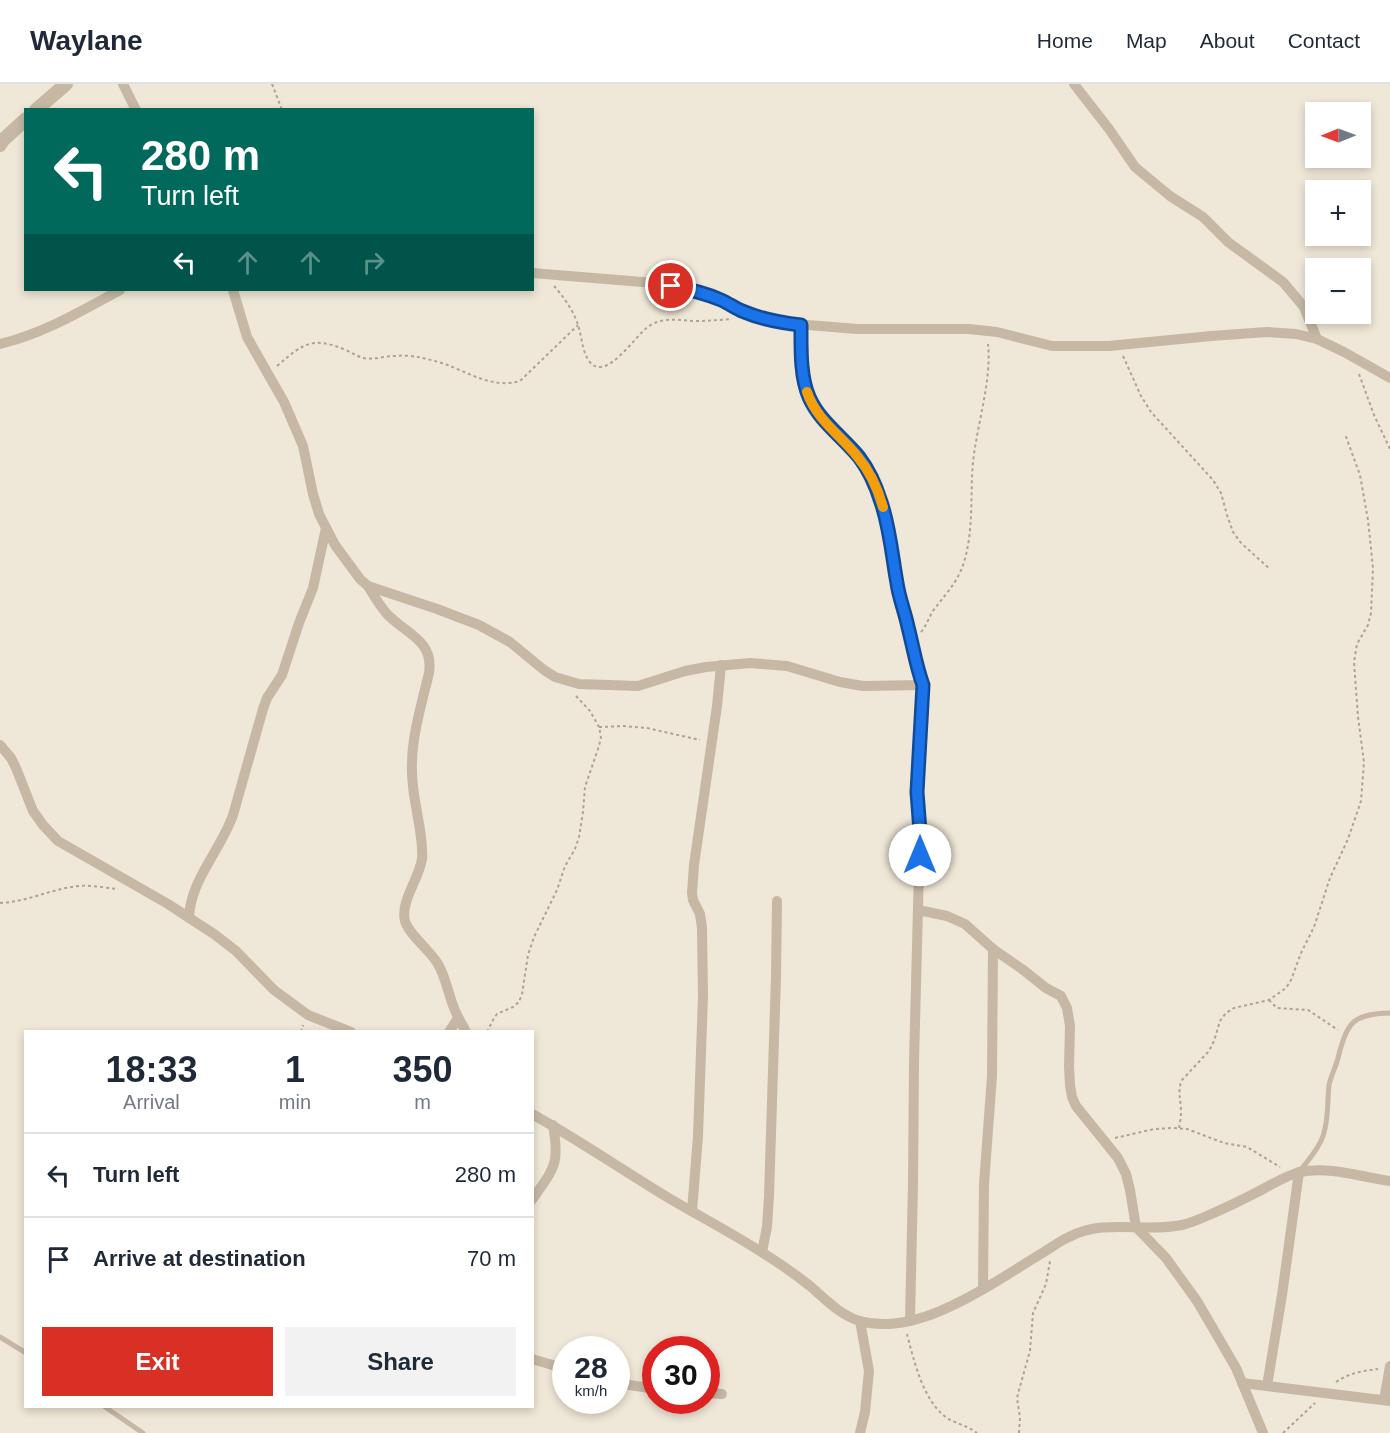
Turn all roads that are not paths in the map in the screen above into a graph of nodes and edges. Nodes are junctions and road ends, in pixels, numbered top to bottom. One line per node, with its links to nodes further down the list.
1 (66, 84): 4 (street)
2 (123, 84): 5 (street)
3 (1074, 84): 12 (street)
4 (38, 108)
5 (135, 108)
6 (24, 121): 7 (street)
7 (1, 138)
8 (537, 274): 11 (street)
9 (118, 291): 13 (street)
10 (233, 291): 15 (street)
11 (801, 325): 12 (street); 18 (street)
12 (1317, 339): 14 (street)
13 (0, 344)
14 (1390, 378)
15 (326, 528): 16 (street); 22 (street)
16 (368, 586): 17 (street); 25 (street)
17 (721, 665): 18 (street); 34 (street)
18 (923, 685): 21 (street)
19 (0, 745): 22 (street)
20 (777, 901): 36 (street)
21 (918, 910): 23 (street); 39 (street)
22 (189, 918): 26 (street)
23 (993, 949): 35 (street); 37 (street)
24 (1390, 1013): 31 (lane)
25 (458, 1018): 27 (street); 28 (street)
26 (346, 1030)
27 (450, 1030)
28 (465, 1030)
29 (534, 1115): 30 (street)
30 (553, 1125): 33 (street); 34 (street)
31 (1296, 1173): 32 (street); 35 (street); 46 (street)
32 (1390, 1181)
33 (534, 1197)
34 (692, 1211): 36 (street)
35 (1136, 1227): 37 (street); 45 (street)
36 (762, 1252): 38 (street)
37 (983, 1289): 39 (street)
38 (861, 1322): 39 (street); 50 (street)
39 (907, 1322)
40 (0, 1337): 41 (lane)
41 (24, 1352)
42 (534, 1360): 43 (street)
43 (552, 1365)
44 (1390, 1367): 47 (street)
45 (1242, 1383): 46 (street); 51 (street)
46 (1267, 1386): 47 (street)
47 (1387, 1400)
48 (106, 1408): 49 (lane)
49 (143, 1433)
50 (860, 1433)
51 (1263, 1433)

